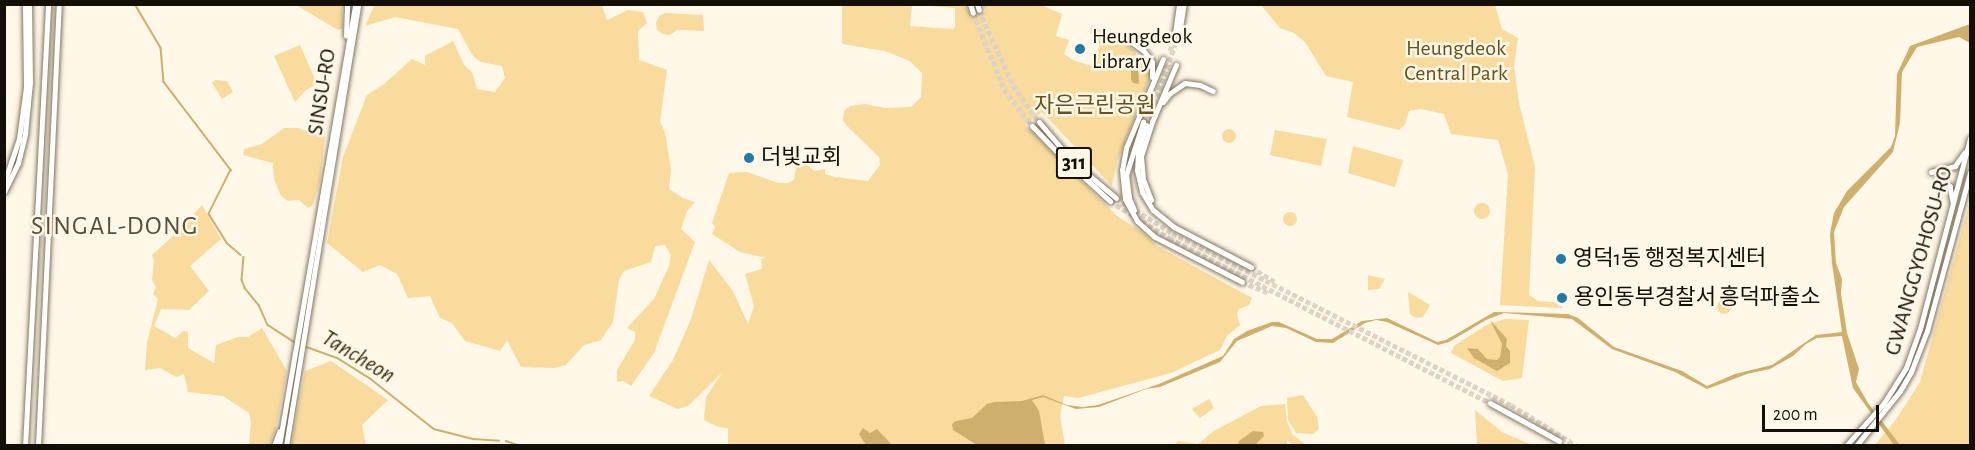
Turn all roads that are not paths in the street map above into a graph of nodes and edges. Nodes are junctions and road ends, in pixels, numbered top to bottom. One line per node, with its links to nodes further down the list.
1 (27, 4): 24 (main road); 26 (main road)
2 (48, 4): 35 (highway)
3 (59, 4): 36 (highway)
4 (347, 4): 11 (main road)
5 (358, 4): 11 (main road, SINSU-RO); 25 (main road, SINSU-RO)
6 (970, 4): 9 (highway)
7 (1179, 4): 8 (highway)
8 (1184, 4)
9 (976, 9)
10 (1127, 39): 15 (highway)
11 (346, 45): 25 (main road, SINSU-RO)
12 (1163, 59): 15 (highway)
13 (1176, 65): 17 (highway)
14 (1213, 91): 17 (highway)
15 (1146, 102): 28 (highway)
16 (1039, 122): 18 (highway, 311)
17 (1147, 123): 28 (highway); 29 (highway)
18 (1032, 126)
19 (1971, 138): 20 (main road, GWANGGYOHOSU-RO)
20 (1968, 146): 21 (main road); 27 (main road, GWANGGYOHOSU-RO)
21 (1931, 172)
22 (1971, 173): 41 (main road, GWANGGYOHOSU-RO)
23 (1938, 181): 27 (main road)
24 (4, 183)
25 (326, 185): 31 (main road)
26 (4, 192)
27 (1953, 207): 40 (main road, GWANGGYOHOSU-RO)
28 (1155, 237): 30 (highway)
29 (1251, 267)
30 (1242, 282)
31 (289, 403): 33 (main road); 39 (main road)
32 (1490, 403): 34 (highway)
33 (284, 421): 37 (main road); 38 (main road)
34 (1558, 441)
35 (25, 446)
36 (38, 446)
37 (274, 446)
38 (279, 446)
39 (286, 446)
40 (1846, 446)
41 (1856, 446)

